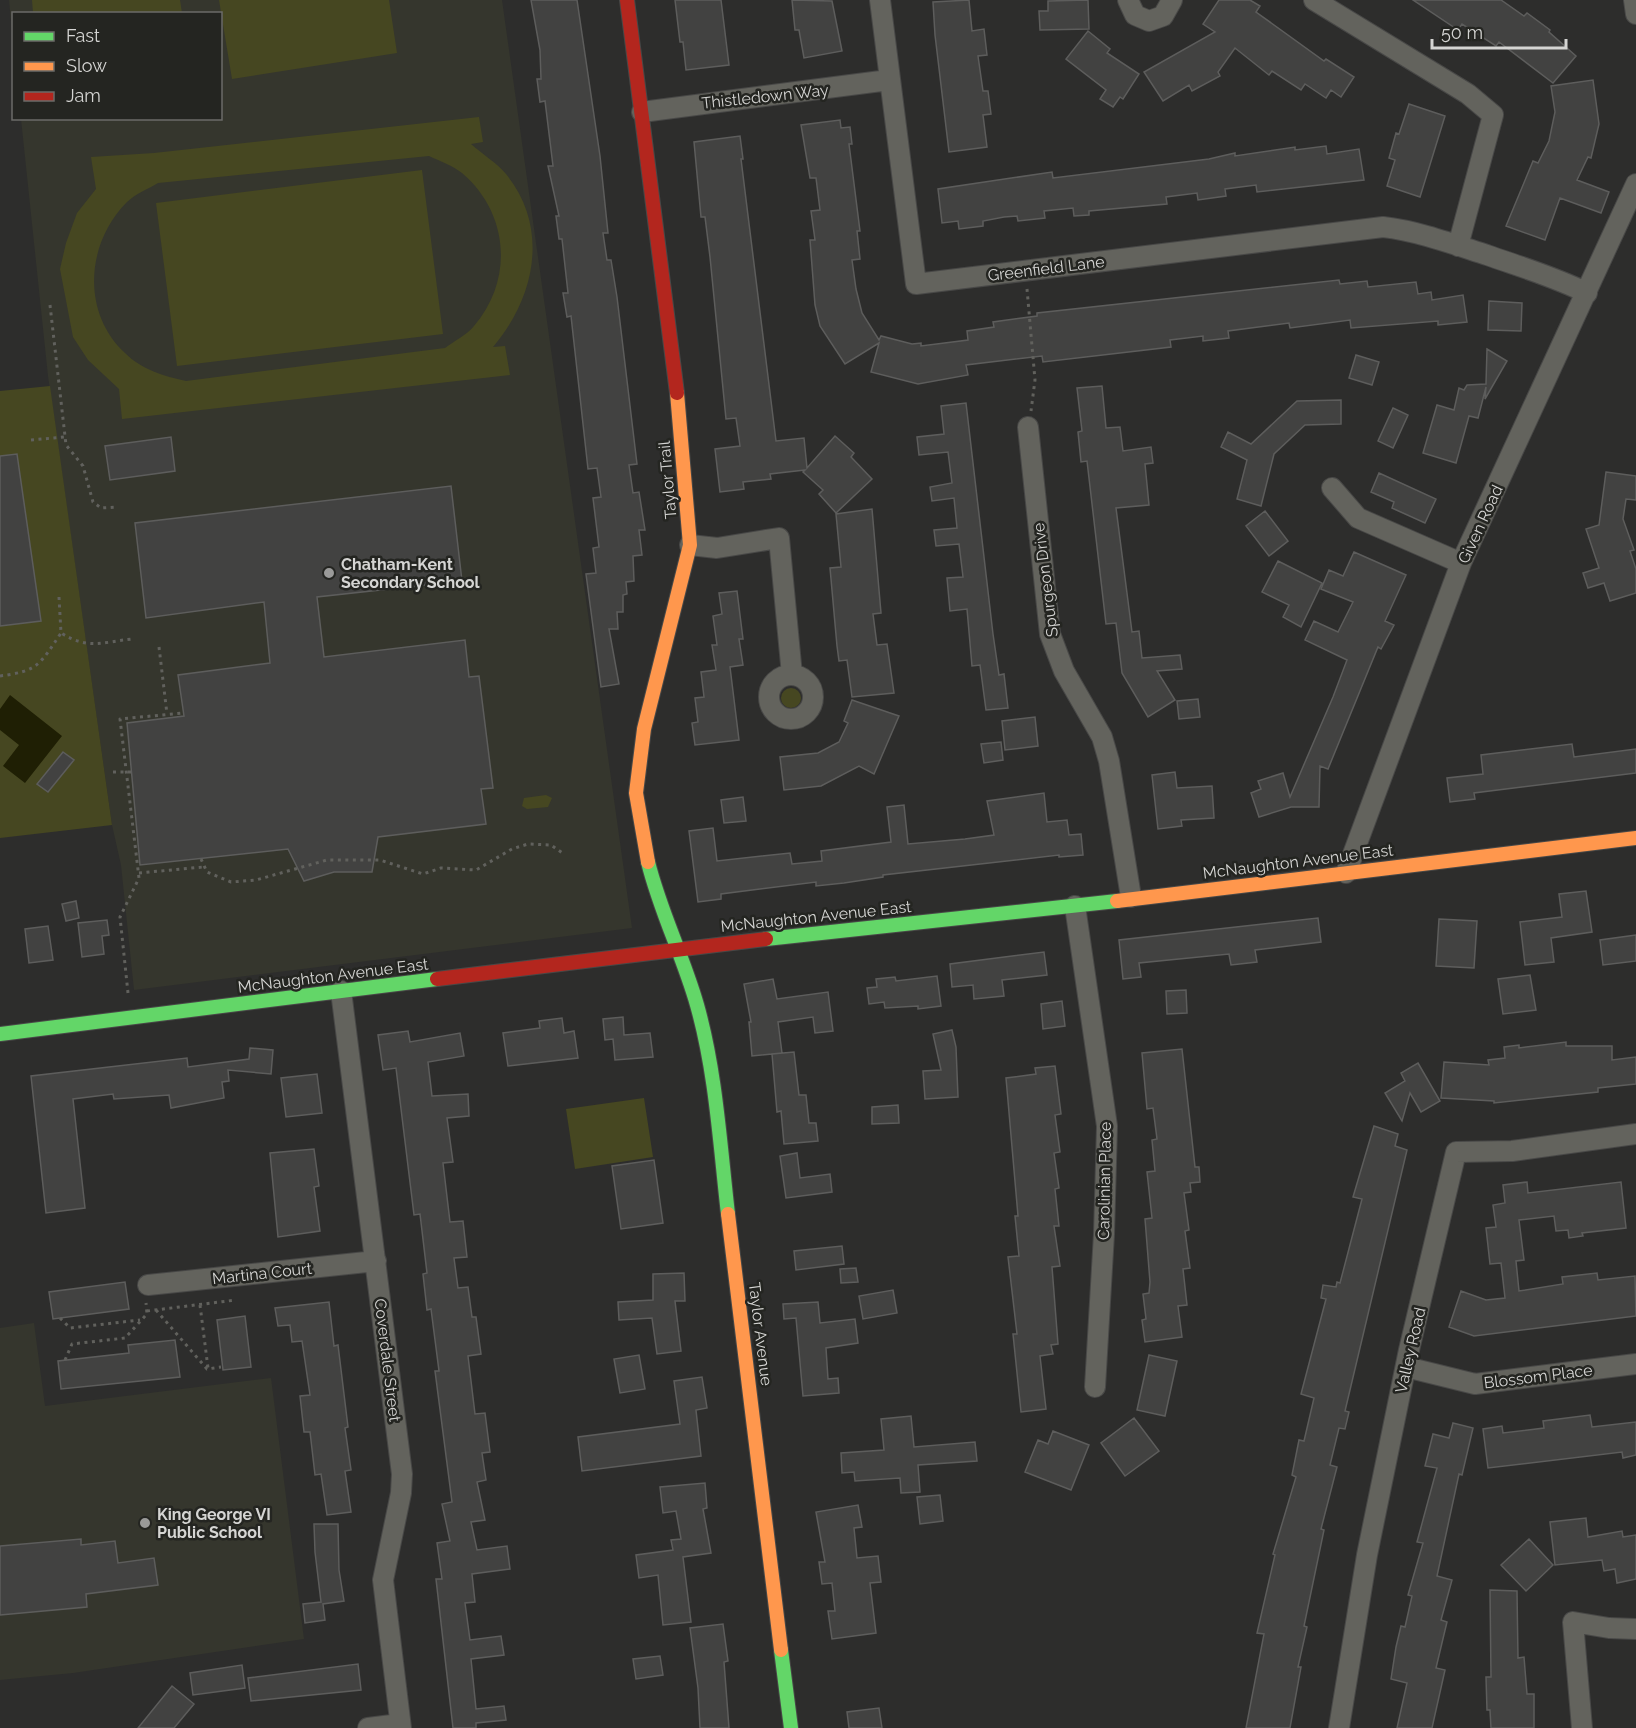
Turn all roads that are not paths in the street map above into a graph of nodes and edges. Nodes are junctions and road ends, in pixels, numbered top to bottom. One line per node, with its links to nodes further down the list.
1 (627, 0): 9 (street, Taylor Trail)
2 (880, 0): 8 (street, Greenfield Lane)
3 (1128, 0): 4 (street)
4 (1172, 0)
5 (1314, 0): 11 (street)
6 (1634, 0): 7 (street)
7 (1636, 14)
8 (889, 80): 9 (street, Thistledown Way); 11 (street, Greenfield Lane)
9 (642, 112): 15 (street, Taylor Trail)
10 (1636, 184): 12 (street, Given Road)
11 (1458, 246): 12 (street, Greenfield Lane)
12 (1587, 293): 16 (street, Given Road)
13 (1028, 427): 20 (street, Spurgeon Drive)
14 (1332, 488): 16 (street)
15 (690, 545): 17 (street); 22 (street, Taylor Trail)
16 (1461, 563): 19 (street, Given Road)
17 (792, 675)
18 (1636, 838): 19 (street, McNaughton Avenue East)
19 (1346, 873): 20 (street, McNaughton Avenue East)
20 (1131, 897): 21 (street, McNaughton Avenue East)
21 (1076, 906): 22 (street, McNaughton Avenue East); 30 (street, Carolinian Place)
22 (677, 948): 23 (street, McNaughton Avenue East); 34 (street, Taylor Avenue)
23 (341, 991): 24 (street, McNaughton Avenue East); 26 (street, Coverdale Street)
24 (0, 1034)
25 (1636, 1134): 29 (street, Valley Road)
26 (376, 1261): 27 (street, Martina Court); 32 (street, Coverdale Street)
27 (148, 1285)
28 (1636, 1364): 29 (street, Blossom Place)
29 (1406, 1367): 35 (street, Valley Road)
30 (1095, 1387)
31 (1636, 1629): 36 (street)
32 (400, 1726): 33 (street)
33 (368, 1728)
34 (791, 1728)
35 (1339, 1728)
36 (1582, 1728)

